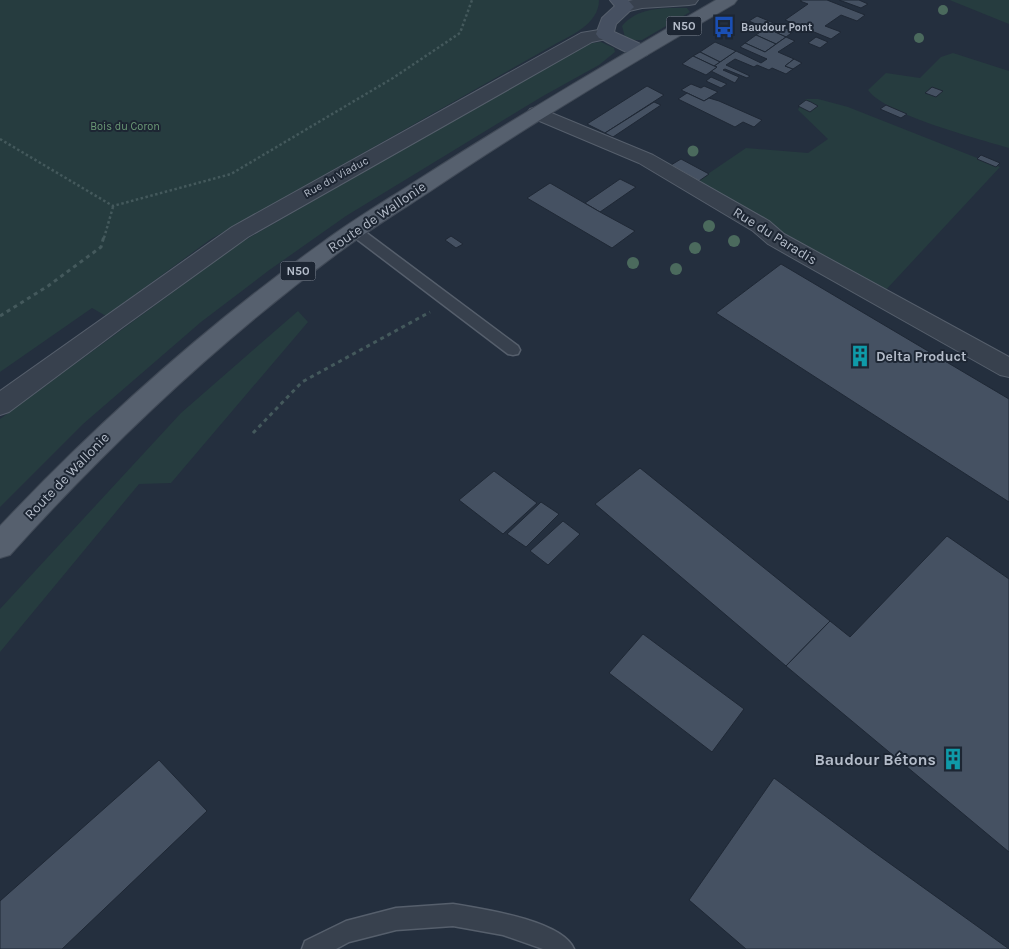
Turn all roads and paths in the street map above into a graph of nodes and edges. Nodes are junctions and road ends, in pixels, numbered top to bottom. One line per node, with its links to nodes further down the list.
1 (472, 0): 9 (path)
2 (689, 0): 4 (street)
3 (728, 0): 6 (main road, Route de Wallonie / N50)
4 (622, 4): 5 (main road)
5 (605, 34): 6 (main road); 15 (street, Rue du Viaduc)
6 (641, 52): 7 (main road, Route de Wallonie / N50)
7 (537, 113): 10 (main road, Route de Wallonie / N50); 14 (street, Rue du Paradis)
8 (0, 139): 9 (path)
9 (113, 206): 12 (path)
10 (354, 231): 11 (lane); 17 (main road, Route de Wallonie / N50)
11 (449, 301): 13 (lane); 16 (path)
12 (0, 316)
13 (513, 350)
14 (1009, 368)
15 (0, 404)
16 (253, 433)
17 (0, 546)
18 (313, 949): 19 (lane)
19 (563, 949)

